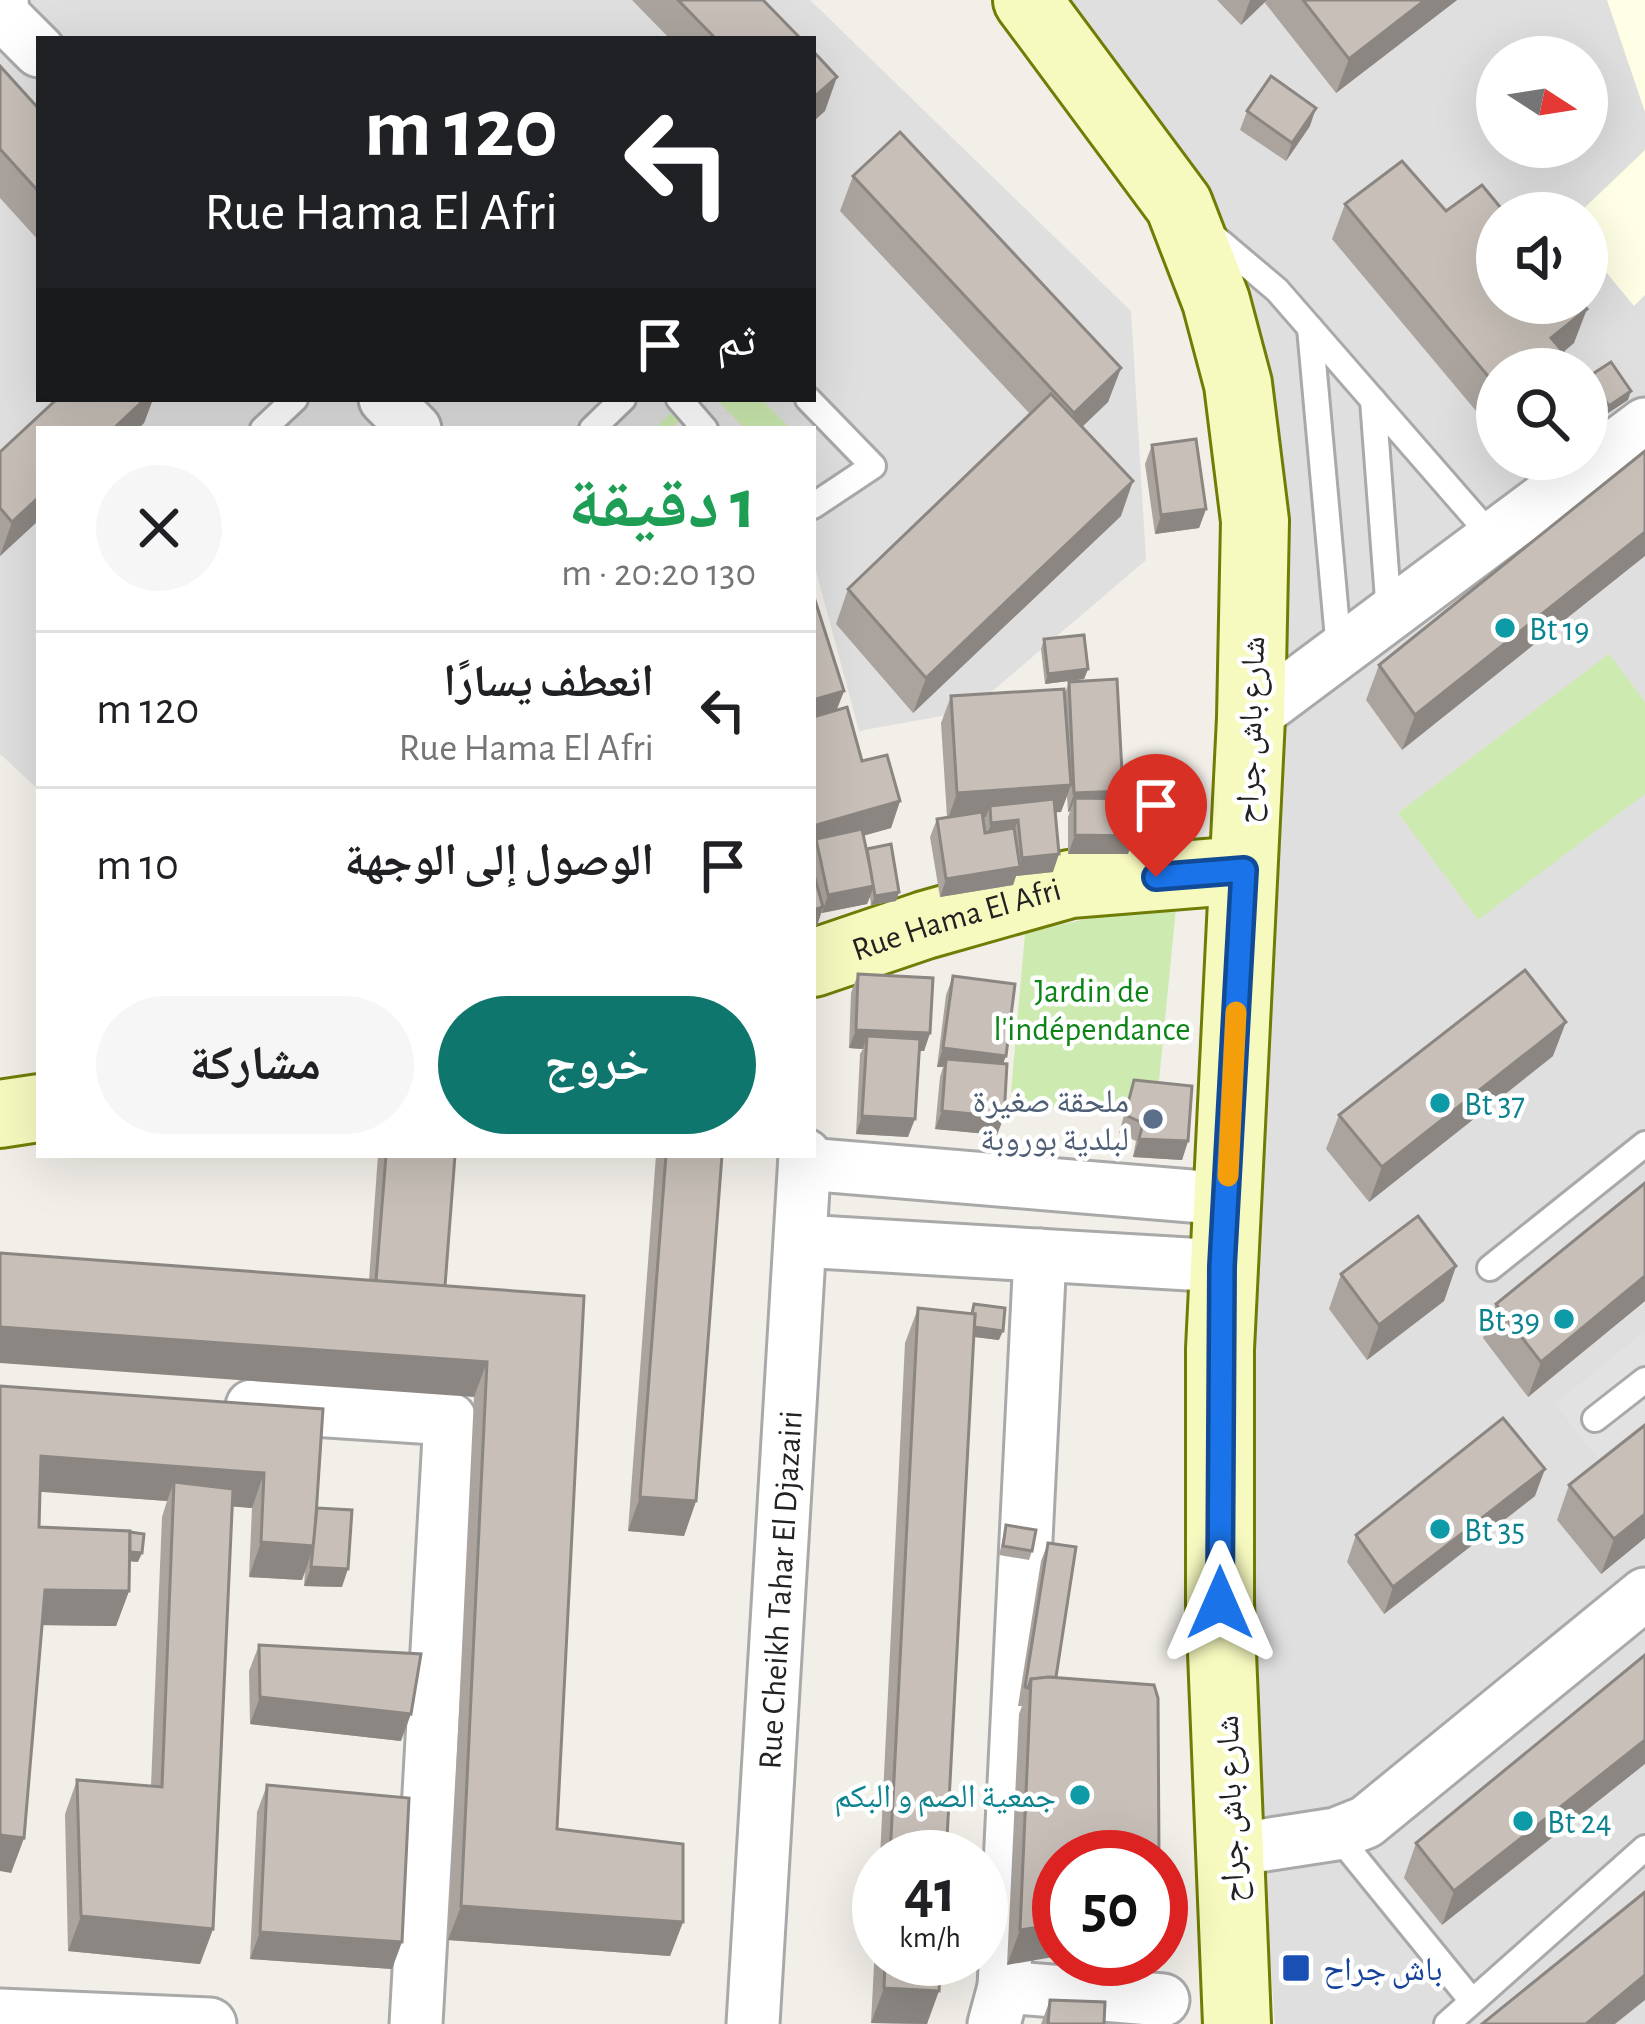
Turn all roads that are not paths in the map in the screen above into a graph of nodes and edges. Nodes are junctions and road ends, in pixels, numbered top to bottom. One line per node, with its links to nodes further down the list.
1 (1027, 0): 4 (main road, شارع باش جراح)
2 (1, 12): 3 (street)
3 (36, 48)
4 (1179, 205): 5 (lane); 21 (main road, شارع باش جراح)
5 (1310, 328): 6 (lane); 20 (lane)
6 (1373, 400): 18 (lane); 19 (lane)
7 (293, 402): 13 (lane)
8 (388, 402): 14 (street)
9 (620, 402): 15 (lane)
10 (682, 402): 16 (lane)
11 (811, 402): 17 (lane)
12 (1645, 424): 18 (street)
13 (266, 426)
14 (412, 426)
15 (595, 426)
16 (702, 426)
17 (816, 504)
18 (1494, 539): 19 (street)
19 (1389, 615): 20 (street)
20 (1339, 650): 21 (street)
21 (1251, 718): 22 (main road, شارع باش جراح)
22 (1244, 870): 23 (main road, Rue Hama El Afri); 28 (main road, شارع باش جراح)
23 (816, 962)
24 (36, 1108): 25 (main road)
25 (0, 1114)
26 (1645, 1144): 32 (lane)
27 (806, 1159): 28 (street); 29 (street, Rue Cheikh Tahar El Djazairi)
28 (1227, 1199): 31 (main road, شارع باش جراح)
29 (802, 1241): 30 (street); 44 (street, Rue Cheikh Tahar El Djazairi)
30 (1040, 1255): 31 (street); 42 (street)
31 (1222, 1266): 39 (main road, شارع باش جراح)
32 (1490, 1268)
33 (1645, 1380): 35 (lane)
34 (213, 1403): 46 (street)
35 (1595, 1419)
36 (1645, 1594): 37 (street)
37 (1336, 1834): 39 (street); 41 (lane)
38 (1645, 1848): 41 (lane)
39 (1232, 1850): 47 (main road, شارع باش جراح)
40 (1163, 2000): 42 (street)
41 (1472, 2001): 48 (lane)
42 (999, 2006)
43 (0, 2015): 45 (street)
44 (769, 2023)
45 (210, 2024)
46 (416, 2024)
47 (1237, 2024)
48 (1447, 2024)

